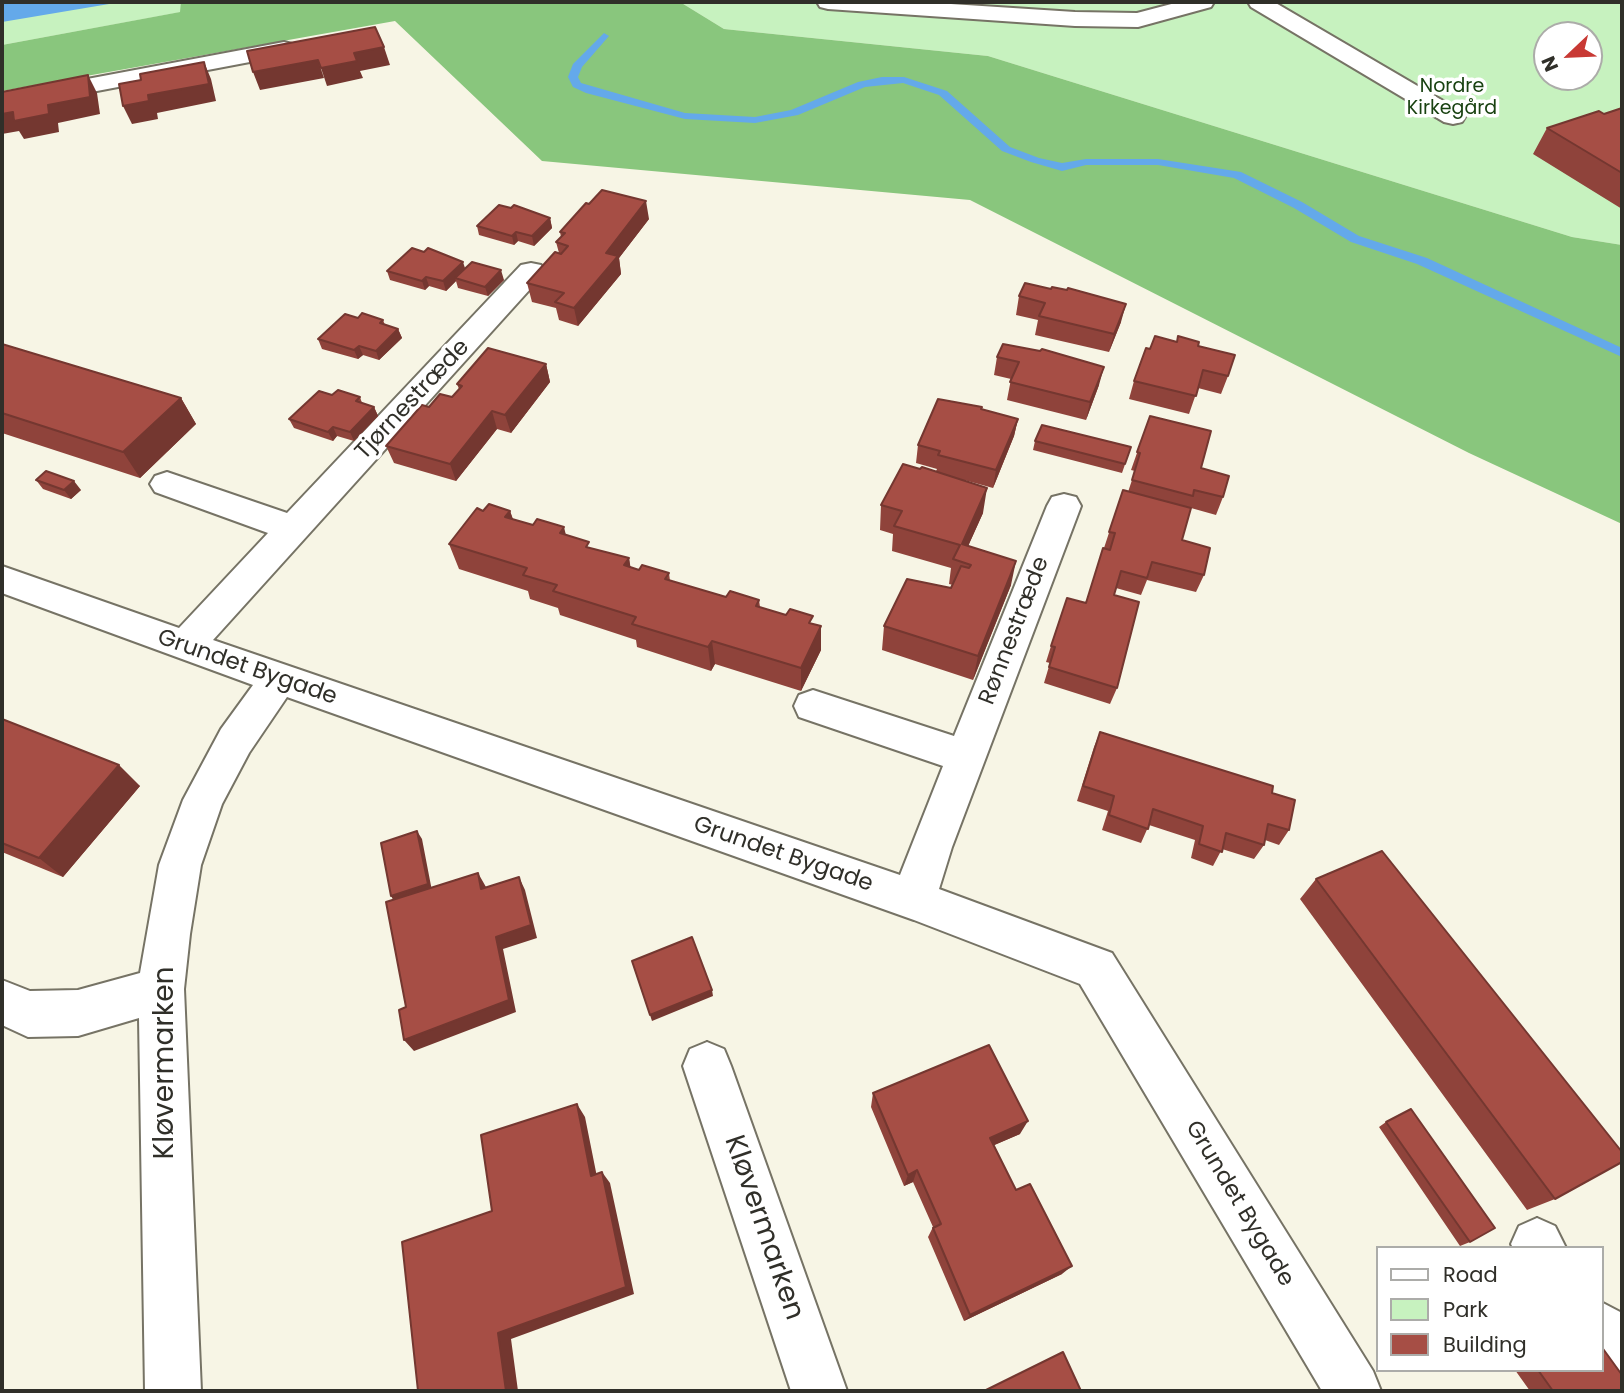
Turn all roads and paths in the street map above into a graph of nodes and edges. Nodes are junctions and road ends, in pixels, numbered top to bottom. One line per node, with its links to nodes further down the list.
1 (828, 2): 2 (street)
2 (1203, 2)
3 (1259, 2): 6 (street)
4 (284, 49): 5 (street)
5 (2, 102)
6 (1453, 117)
7 (531, 271): 10 (street, Tjørnestræde)
8 (167, 484): 10 (street)
9 (1063, 506): 15 (street, Rønnestræde)
10 (294, 528): 12 (street, Tjørnestræde)
11 (2, 579): 12 (street, Grundet Bygade)
12 (185, 646): 13 (street, Grundet Bygade)
13 (279, 679): 16 (street, Grundet Bygade); 17 (street, Kløvermarken)
14 (813, 706): 15 (street)
15 (966, 757): 16 (street, Rønnestræde)
16 (914, 900): 24 (street, Grundet Bygade)
17 (161, 989): 18 (street); 22 (street, Kløvermarken)
18 (2, 1002)
19 (707, 1066): 23 (street, Kløvermarken)
20 (1603, 1332): 21 (street)
21 (1622, 1357)
22 (173, 1391)
23 (819, 1391)
24 (1353, 1391)

